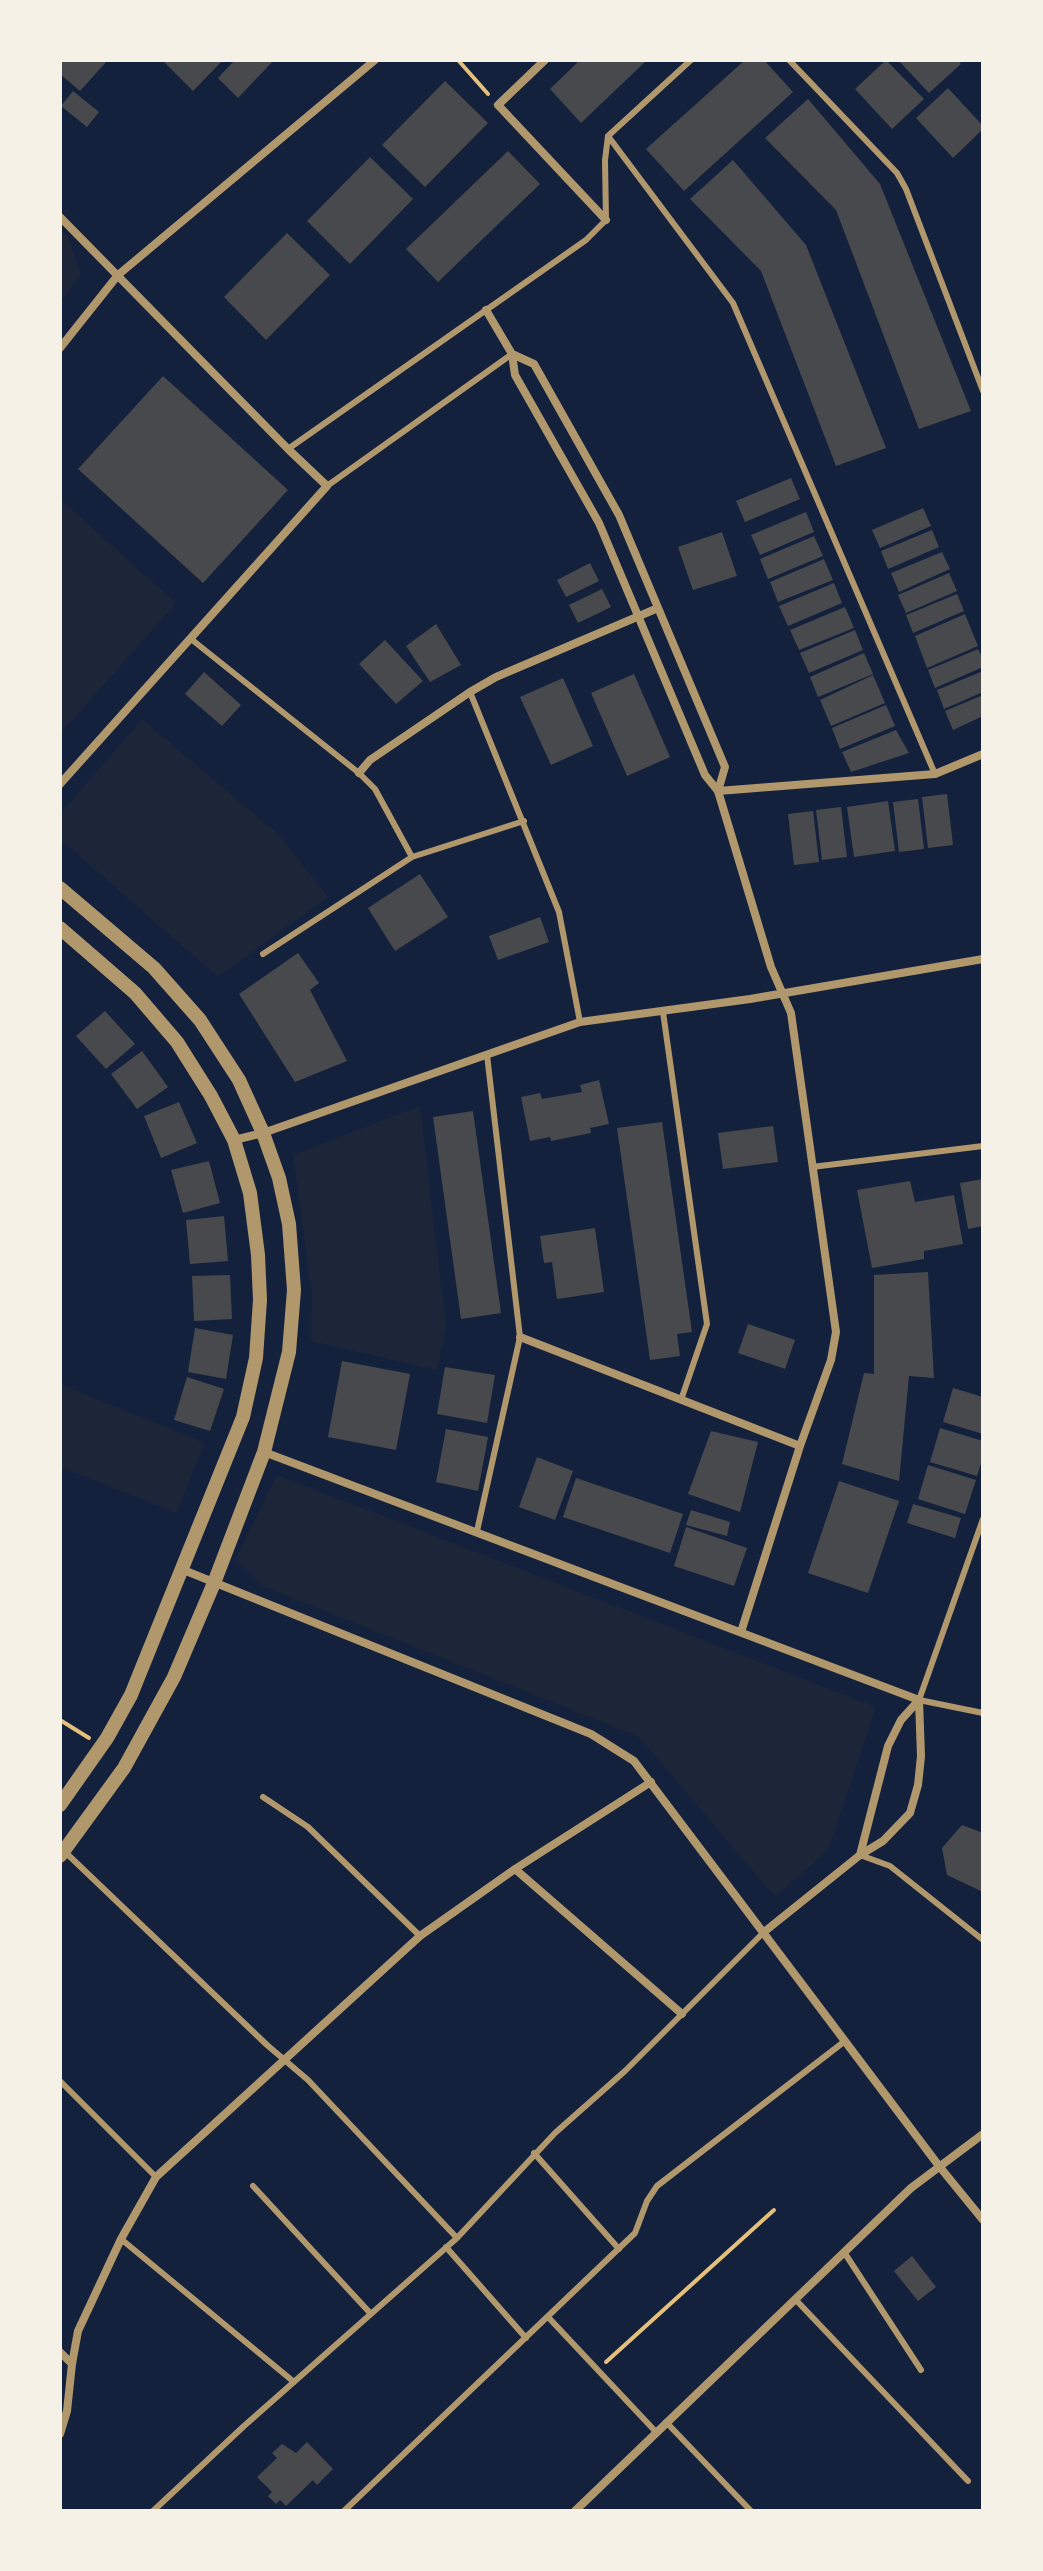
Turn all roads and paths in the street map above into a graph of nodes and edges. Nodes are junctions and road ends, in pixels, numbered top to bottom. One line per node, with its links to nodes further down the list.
1 (375, 60): 10 (street)
2 (458, 60): 6 (path)
3 (545, 60): 6 (street)
4 (691, 60): 7 (lane)
5 (789, 60): 14 (lane)
6 (498, 105): 9 (street)
7 (608, 136): 9 (lane); 23 (lane)
8 (60, 217): 10 (street)
9 (606, 220): 11 (lane)
10 (118, 275): 12 (street); 15 (street)
11 (486, 310): 13 (street); 15 (lane)
12 (60, 348)
13 (512, 354): 16 (lane); 17 (street); 18 (street)
14 (983, 391)
15 (288, 449): 16 (street)
16 (327, 486): 19 (street)
17 (658, 608): 18 (street); 25 (street)
18 (638, 617): 20 (street); 25 (street)
19 (191, 639): 22 (lane); 24 (street)
20 (470, 692): 22 (street); 26 (lane)
21 (983, 754): 23 (street)
22 (359, 773): 27 (lane)
23 (935, 774): 25 (street)
24 (60, 784)
25 (718, 791): 32 (street)
26 (524, 821): 27 (lane); 34 (lane)
27 (412, 857): 30 (lane)
28 (60, 888): 36 (street)
29 (60, 928): 37 (street)
30 (263, 954)
31 (983, 959): 32 (street)
32 (781, 992): 33 (street); 39 (street)
33 (663, 1012): 34 (street); 41 (lane)
34 (580, 1022): 35 (street)
35 (487, 1055): 36 (street); 40 (lane)
36 (263, 1133): 37 (street); 43 (street)
37 (234, 1140): 46 (street)
38 (983, 1146): 39 (lane)
39 (812, 1167): 42 (street)
40 (520, 1337): 41 (street); 45 (lane)
41 (681, 1400): 42 (street)
42 (800, 1446): 48 (street)
43 (264, 1452): 45 (street); 47 (street)
44 (983, 1519): 49 (lane)
45 (477, 1531): 48 (street)
46 (180, 1569): 47 (street); 52 (street)
47 (214, 1583): 53 (street); 56 (street)
48 (741, 1632): 49 (street)
49 (919, 1700): 50 (lane); 57 (street); 57 (street)
50 (983, 1713)
51 (60, 1720): 52 (path)
52 (102, 1745): 55 (street)
53 (651, 1782): 58 (street); 59 (street)
54 (263, 1797): 60 (lane)
55 (60, 1805)
56 (62, 1851): 64 (lane)
57 (860, 1855): 59 (street); 61 (lane)
58 (515, 1869): 60 (street); 62 (street)
59 (764, 1932): 62 (lane); 63 (street)
60 (420, 1936): 64 (street)
61 (983, 1940)
62 (682, 2014): 67 (lane)
63 (845, 2041): 68 (street); 76 (lane)
64 (284, 2060): 69 (street); 73 (lane)
65 (60, 2081): 69 (lane)
66 (983, 2134): 68 (street)
67 (534, 2153): 73 (lane); 76 (lane)
68 (939, 2166): 72 (street); 77 (street)
69 (156, 2177): 74 (street)
70 (253, 2186): 79 (lane)
71 (774, 2210): 84 (path)
72 (983, 2220)
73 (457, 2238): 75 (lane)
74 (121, 2239): 83 (street); 86 (lane)
75 (446, 2247): 79 (lane); 81 (lane)
76 (619, 2249): 80 (lane)
77 (844, 2252): 78 (street); 85 (lane)
78 (795, 2299): 87 (street); 90 (lane)
79 (371, 2314): 86 (lane)
80 (548, 2317): 81 (lane); 84 (lane)
81 (526, 2338): 92 (lane)
82 (60, 2352): 83 (street)
83 (72, 2364): 89 (street)
84 (597, 2370): 88 (lane)
85 (921, 2370)
86 (294, 2382): 91 (lane)
87 (666, 2422): 88 (street); 94 (lane)
88 (656, 2432): 93 (street)
89 (60, 2434)
90 (968, 2481)
91 (153, 2511)
92 (344, 2511)
93 (575, 2511)
94 (751, 2511)

